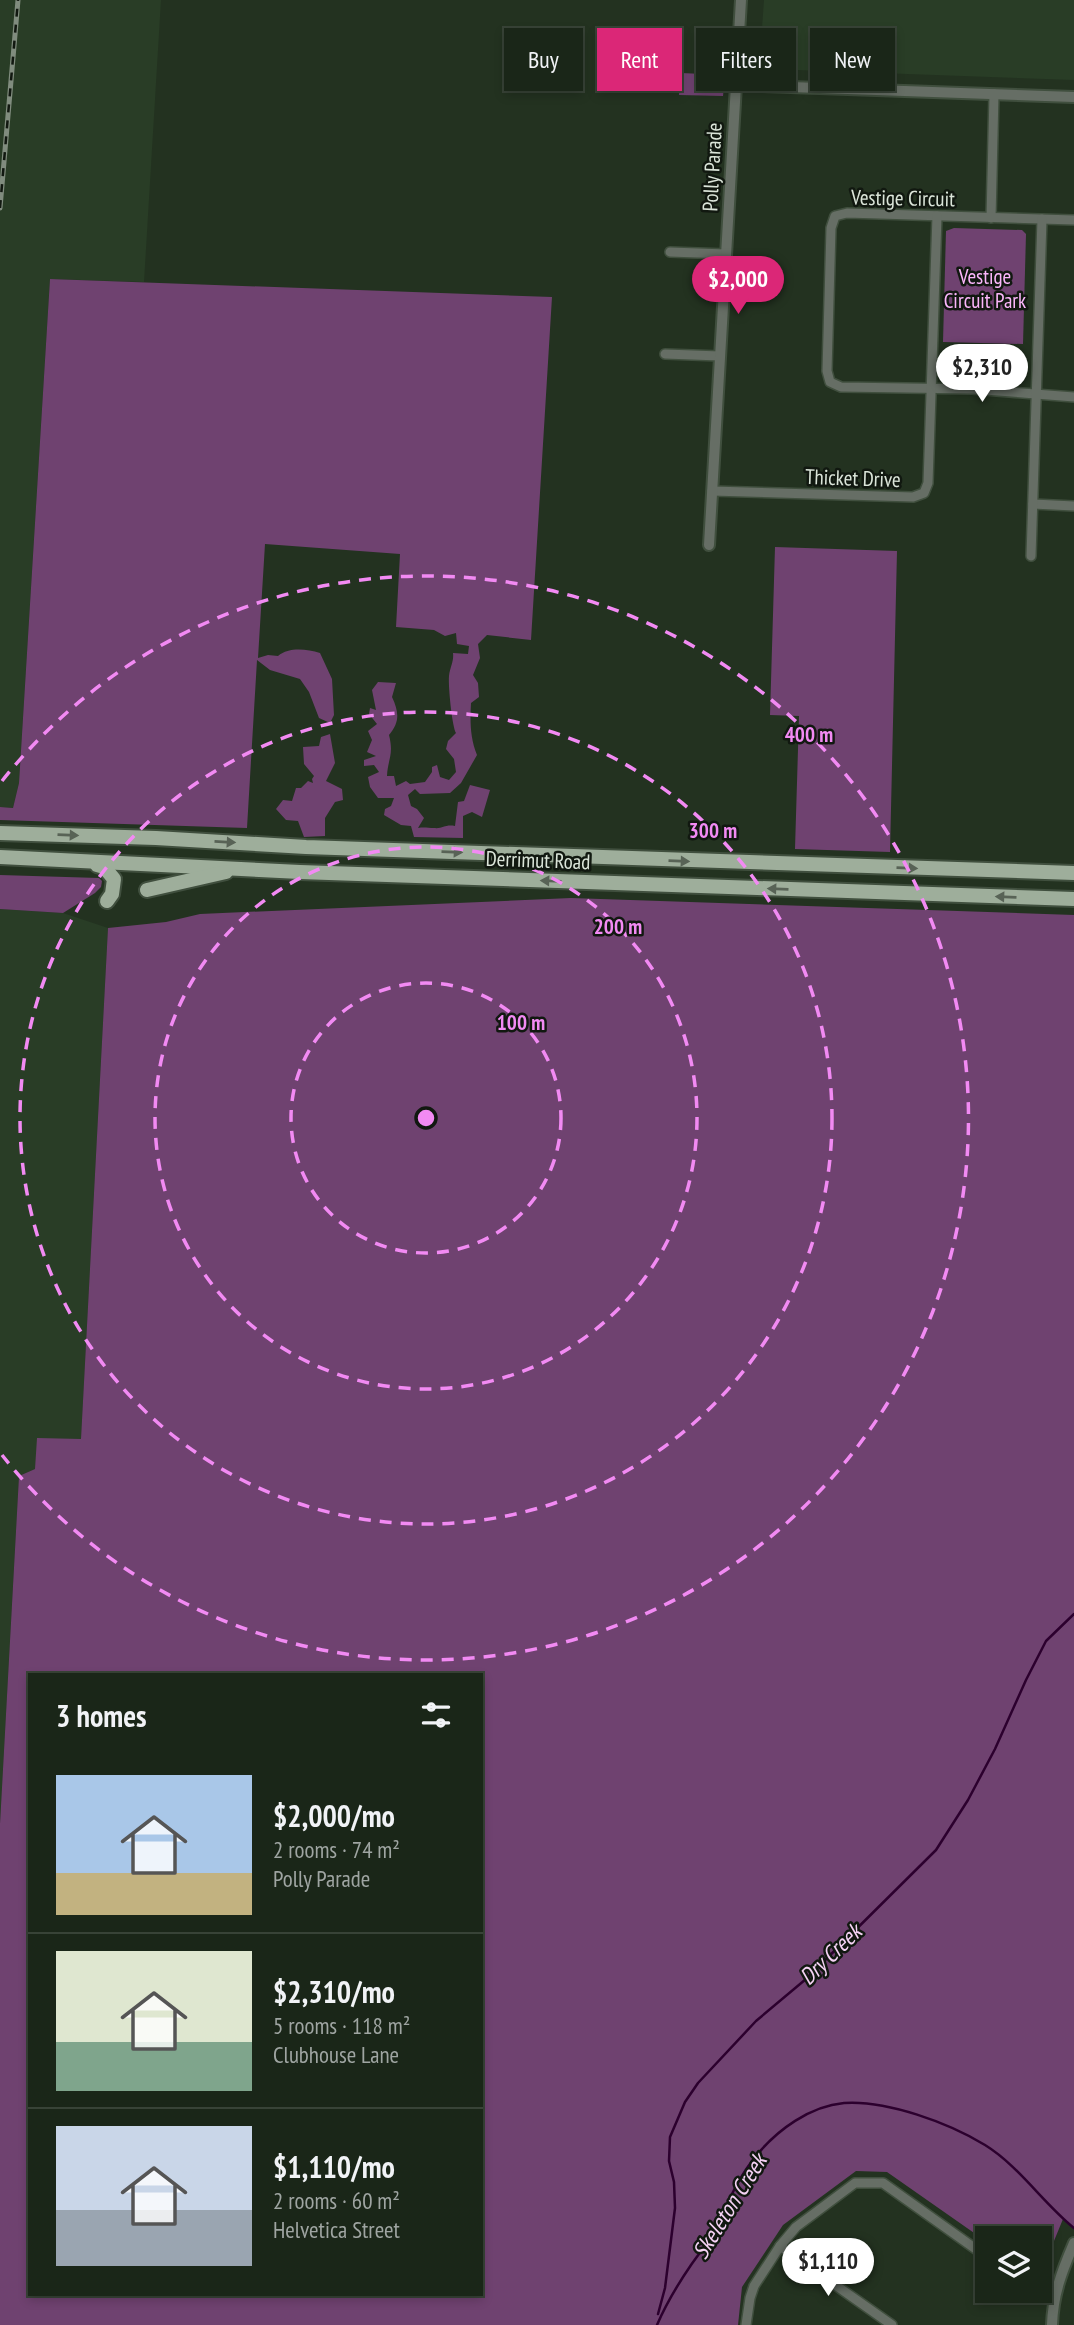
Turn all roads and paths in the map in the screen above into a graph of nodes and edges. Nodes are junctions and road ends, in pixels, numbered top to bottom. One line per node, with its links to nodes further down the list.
1 (741, 0): 2 (street, Polly Parade)
2 (739, 28)
3 (796, 87): 5 (street)
4 (736, 91): 12 (street, Polly Parade)
5 (994, 94): 6 (street); 8 (street)
6 (1074, 97)
7 (937, 216): 8 (street, Vestige Circuit); 15 (street, Thicket Drive); 15 (street, Vestige Circuit)
8 (991, 218): 9 (street, Vestige Circuit)
9 (1042, 219): 10 (street, Vestige Circuit); 16 (street)
10 (1074, 220)
11 (670, 252): 12 (street)
12 (726, 254): 14 (street, Polly Parade)
13 (665, 354): 14 (street)
14 (720, 356): 18 (street, Polly Parade)
15 (931, 390): 16 (street); 18 (street, Thicket Drive)
16 (1036, 395): 17 (street); 19 (street)
17 (1074, 397)
18 (712, 491): 21 (street, Polly Parade)
19 (1033, 504): 20 (street); 22 (street)
20 (1074, 506)
21 (709, 545)
22 (1031, 556)
23 (0, 833): 24 (main road, Derrimut Road, one-way to 24)
24 (156, 838): 27 (main road); 29 (main road, Derrimut Road, one-way to 29)
25 (0, 857): 26 (main road, Derrimut Road)
26 (87, 862): 27 (main road, Derrimut Road); 32 (main road)
27 (153, 864): 28 (main road, Derrimut Road)
28 (237, 869): 30 (main road); 31 (main road, Derrimut Road, one-way to 28)
29 (1074, 873)
30 (147, 890)
31 (1074, 899)
32 (107, 901)
33 (1074, 2243): 36 (street)
34 (780, 2246): 35 (street); 37 (street); 38 (street)
35 (975, 2248)
36 (1054, 2295): 39 (street)
37 (746, 2325)
38 (892, 2325)
39 (1052, 2325)

